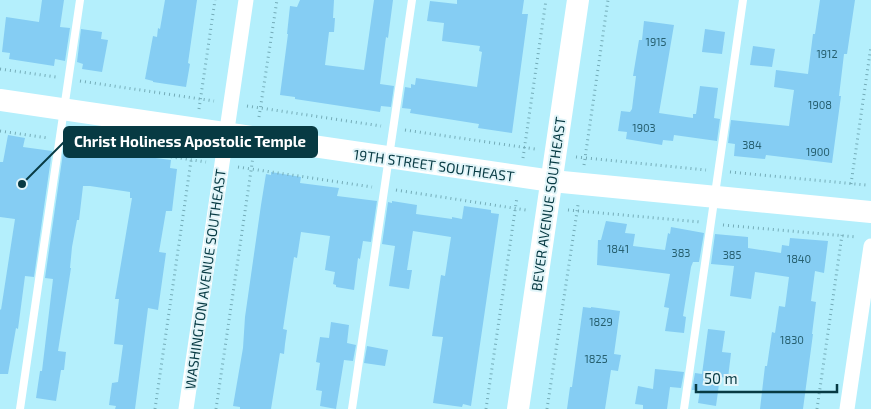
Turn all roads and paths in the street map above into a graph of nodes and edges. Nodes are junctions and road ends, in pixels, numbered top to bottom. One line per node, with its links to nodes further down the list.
1 (80, 0): 12 (lane)
2 (215, 0): 13 (path)
3 (246, 0): 20 (street, WASHINGTON AVENUE SOUTHEAST)
4 (276, 0): 18 (path)
5 (412, 0): 24 (lane)
6 (546, 0): 25 (path)
7 (578, 0): 29 (main road, BEVER AVENUE SOUTHEAST)
8 (608, 0): 28 (path)
9 (743, 0): 32 (lane)
10 (871, 46): 30 (path)
11 (0, 69): 12 (path)
12 (68, 79): 13 (path); 16 (lane)
13 (201, 99): 15 (path); 17 (path)
14 (0, 100): 16 (main road, 19TH STREET SOUTHEAST)
15 (217, 102)
16 (64, 110): 20 (main road, 19TH STREET SOUTHEAST); 21 (lane)
17 (199, 115)
18 (259, 123)
19 (0, 131): 21 (path)
20 (226, 134): 24 (main road, 19TH STREET SOUTHEAST); 39 (street, WASHINGTON AVENUE SOUTHEAST)
21 (59, 140): 26 (path); 37 (lane)
22 (194, 144): 26 (path)
23 (254, 155): 40 (path)
24 (389, 158): 29 (main road, 19TH STREET SOUTHEAST); 41 (lane)
25 (523, 158)
26 (191, 160): 27 (path); 38 (path)
27 (207, 162)
28 (584, 165)
29 (552, 181): 32 (main road, 19TH STREET SOUTHEAST); 43 (main road, BEVER AVENUE SOUTHEAST)
30 (850, 190)
31 (517, 197): 42 (path)
32 (714, 197): 34 (main road, 19TH STREET SOUTHEAST); 45 (lane)
33 (578, 205): 44 (path)
34 (871, 212)
35 (843, 230): 46 (path)
36 (871, 246): 47 (street)
37 (20, 409)
38 (155, 409)
39 (186, 409)
40 (216, 409)
41 (352, 409)
42 (486, 409)
43 (518, 409)
44 (547, 409)
45 (684, 409)
46 (817, 409)
47 (847, 409)

